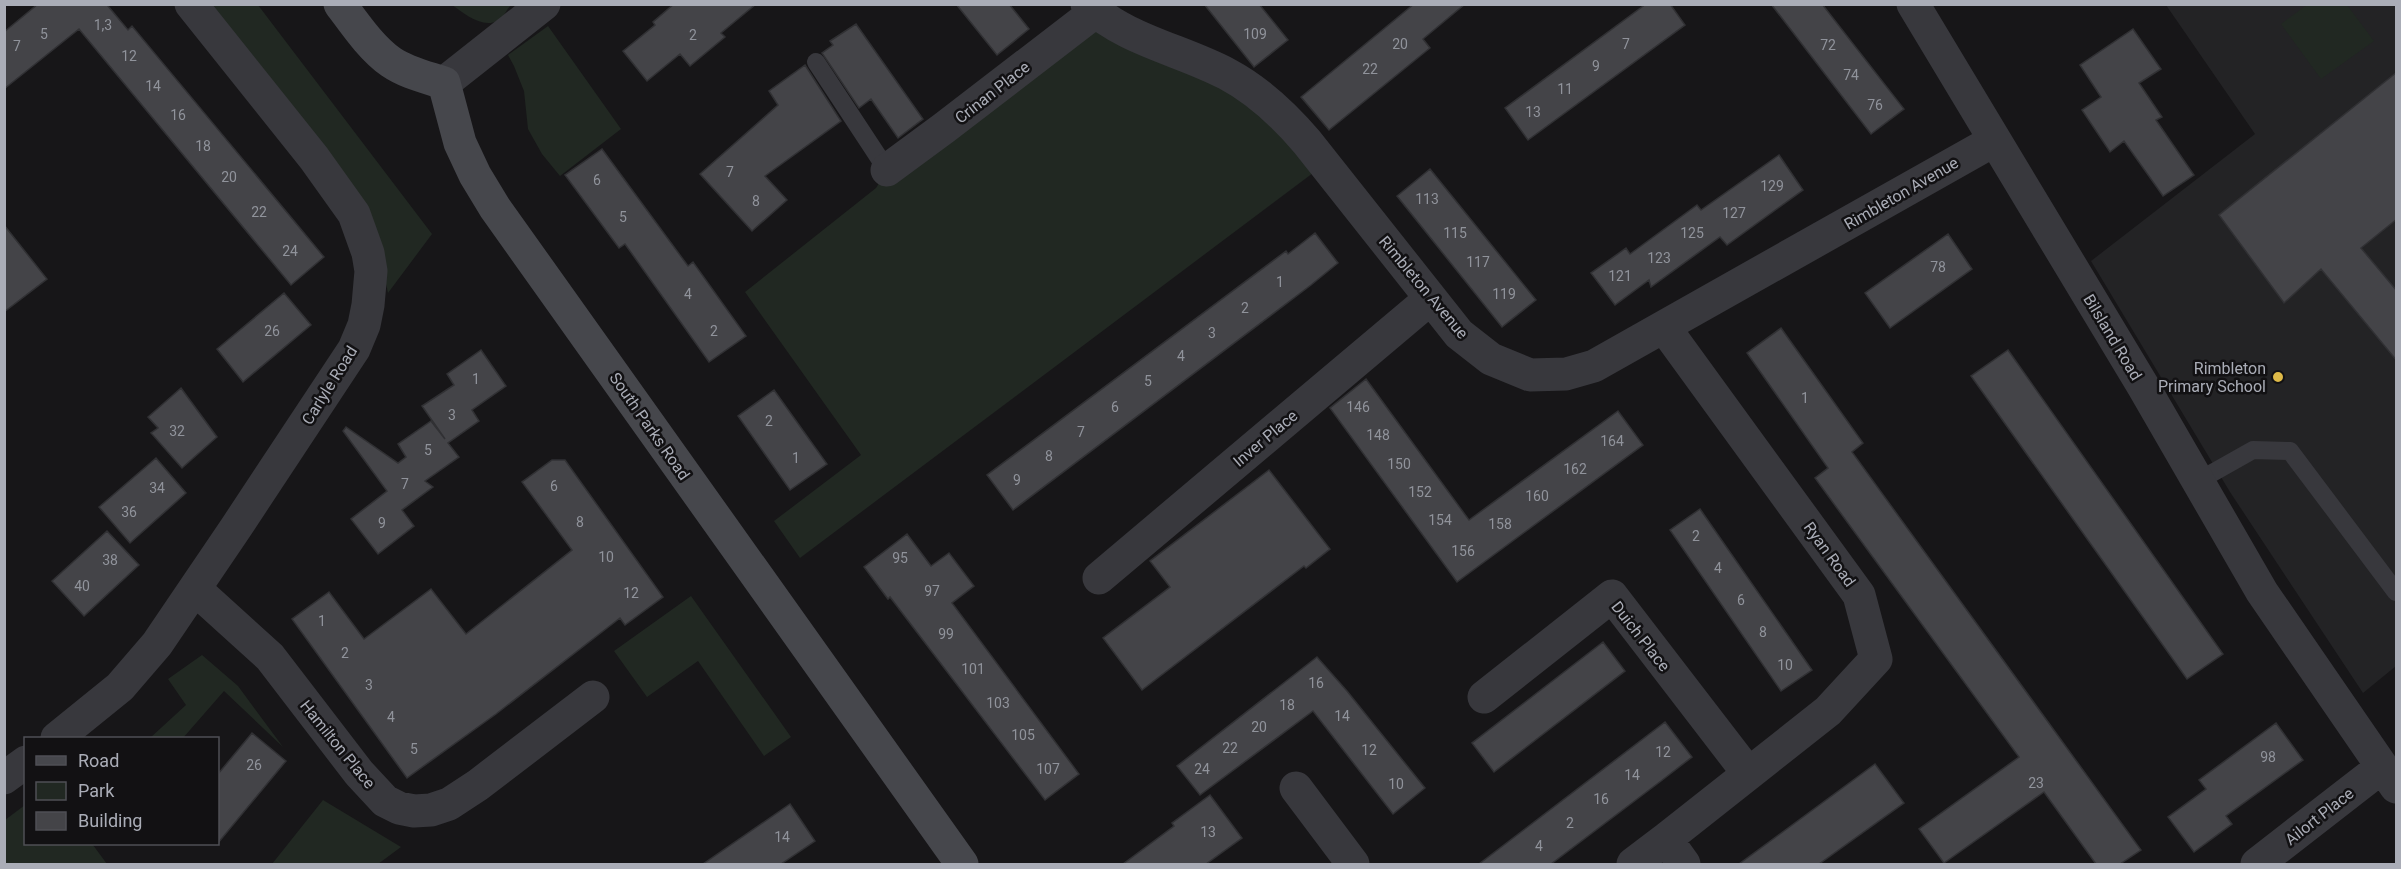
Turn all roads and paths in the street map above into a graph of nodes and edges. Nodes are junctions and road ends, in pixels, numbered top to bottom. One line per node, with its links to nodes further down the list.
1 (191, 4): 14 (street, Carlyle Road)
2 (340, 4): 7 (street)
3 (544, 4): 7 (street)
4 (1913, 4): 8 (street, Bilsland Road)
5 (1091, 8): 9 (street, Crinan Place); 10 (street, Rimbleton Avenue)
6 (816, 62): 9 (lane)
7 (444, 83): 25 (street, South Parks Road)
8 (1995, 140): 11 (street, Rimbleton Avenue); 12 (street, Bilsland Road)
9 (887, 170)
10 (1430, 298): 11 (street, Rimbleton Avenue); 13 (street, Inver Place)
11 (1664, 327): 20 (street, Ryan Road)
12 (2198, 481): 15 (lane); 21 (street, Bilsland Road)
13 (1099, 578)
14 (195, 589): 16 (street, Hamilton Place); 18 (street, Carlyle Road)
15 (2397, 592)
16 (593, 697)
17 (1484, 697): 20 (street, Duich Place)
18 (58, 737)
19 (24, 763): 22 (street)
20 (1748, 773): 24 (street, Ryan Road)
21 (2389, 777): 28 (street, Ailort Place)
22 (4, 778)
23 (1296, 788): 26 (street)
24 (1675, 852): 27 (street, Ryan Road)
25 (962, 864)
26 (1353, 864)
27 (1633, 864)
28 (2257, 864)

